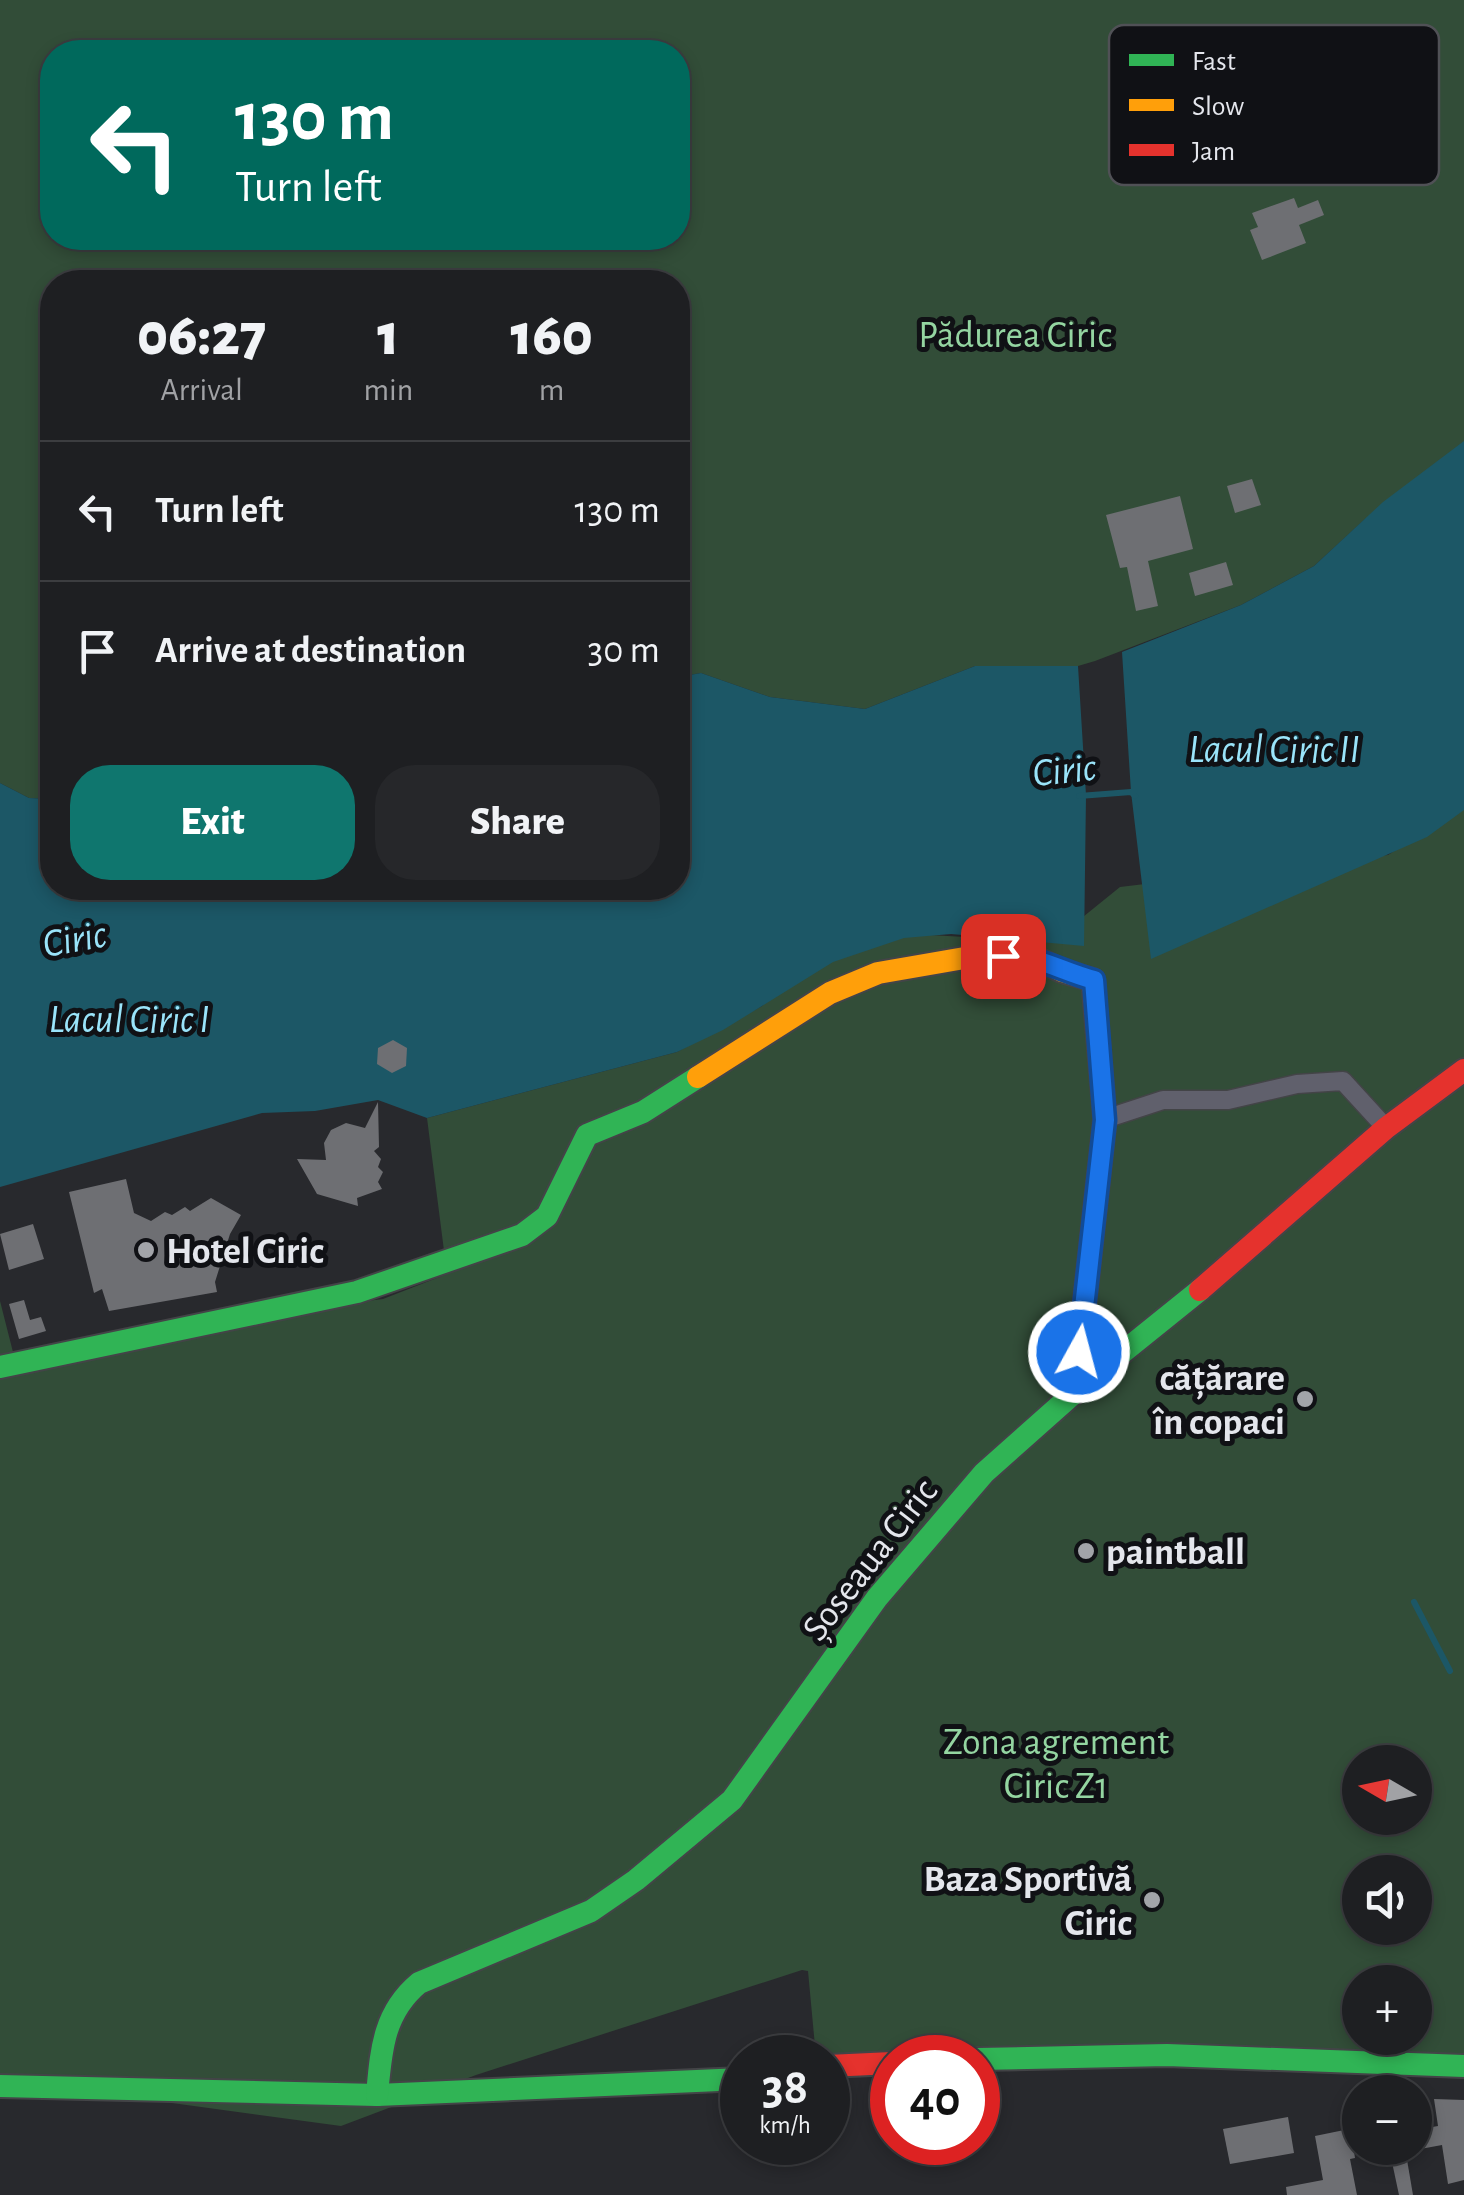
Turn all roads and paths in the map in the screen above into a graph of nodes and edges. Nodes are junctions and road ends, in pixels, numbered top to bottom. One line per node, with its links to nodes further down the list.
1 (1464, 1070): 3 (main road, Șoseaua Ciric)
2 (1105, 1120): 3 (street); 4 (main road); 5 (main road)
3 (1386, 1128): 5 (main road, Șoseaua Ciric)
4 (0, 1366)
5 (1092, 1376): 10 (main road, Șoseaua Ciric)
6 (1000, 2059): 7 (main road)
7 (1464, 2066)
8 (720, 2080): 10 (main road)
9 (0, 2086): 10 (main road)
10 (377, 2095)

